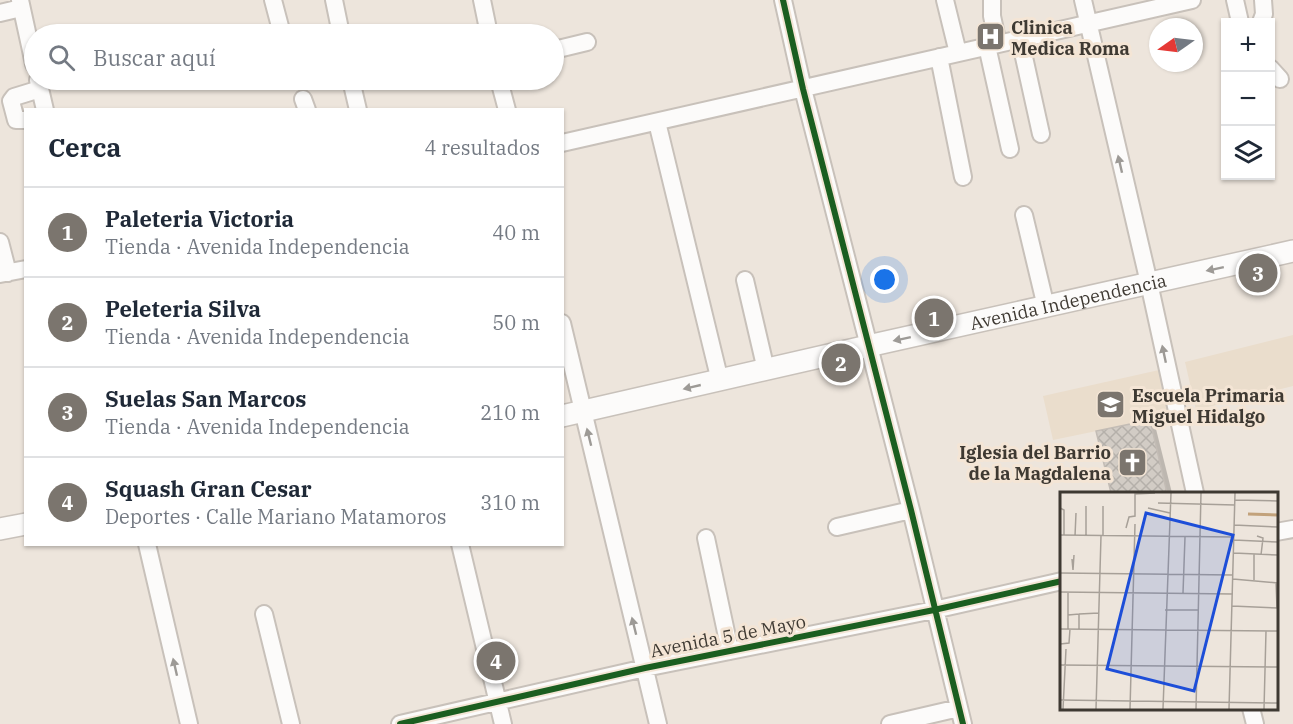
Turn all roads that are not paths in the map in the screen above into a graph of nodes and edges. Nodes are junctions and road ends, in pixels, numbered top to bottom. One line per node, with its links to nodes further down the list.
1 (273, 0): 17 (street)
2 (334, 0): 18 (street)
3 (482, 0): 19 (street)
4 (783, 0): 26 (street)
5 (945, 0): 24 (street)
6 (992, 0): 22 (street)
7 (1083, 0): 15 (street)
8 (1235, 0): 13 (street)
9 (1263, 0): 14 (street)
10 (1186, 1): 15 (street)
11 (21, 4): 12 (street); 16 (street)
12 (0, 13)
13 (1239, 18)
14 (1262, 18)
15 (1088, 23): 20 (street); 46 (street, one-way to 15)
16 (25, 24)
17 (279, 24)
18 (339, 24)
19 (487, 24)
20 (1020, 39): 22 (street); 36 (street)
21 (587, 42): 23 (street)
22 (993, 45): 24 (street); 38 (street)
23 (564, 48)
24 (958, 53): 25 (street)
25 (939, 57): 26 (street); 39 (street)
26 (803, 89): 35 (street); 49 (street)
27 (27, 90): 34 (street)
28 (40, 90): 31 (street)
29 (353, 90): 32 (street)
30 (502, 90): 33 (street)
31 (45, 108)
32 (358, 108)
33 (506, 108)
34 (24, 120)
35 (657, 122): 37 (street); 51 (street)
36 (1041, 134)
37 (564, 143)
38 (1010, 149)
39 (963, 177)
40 (1024, 215): 47 (street)
41 (0, 242): 44 (street)
42 (1293, 251): 46 (main road, Avenida Independencia, one-way to 46)
43 (24, 269): 44 (street)
44 (4, 273)
45 (745, 280): 50 (street)
46 (1149, 283): 47 (main road, Avenida Independencia); 53 (street, one-way to 46)
47 (1046, 307): 49 (main road, Avenida Independencia, one-way to 49)
48 (564, 341): 52 (street)
49 (868, 346): 50 (main road, Avenida Independencia); 54 (street)
50 (766, 370): 51 (main road, Avenida Independencia)
51 (720, 381): 52 (main road, Avenida Independencia, one-way to 52)
52 (572, 414): 67 (street, one-way to 52)
53 (1195, 492)
54 (911, 510): 56 (street); 64 (street)
55 (24, 524): 58 (main road)
56 (837, 527)
57 (1293, 528): 59 (street)
58 (0, 529)
59 (1278, 532)
60 (706, 538): 66 (street)
61 (147, 546): 72 (street, one-way to 61)
62 (460, 546): 68 (street)
63 (1060, 581): 64 (street, Avenida 5 de Mayo)
64 (934, 610): 66 (street, Avenida 5 de Mayo); 70 (street)
65 (264, 614): 73 (street)
66 (730, 651): 67 (street, Avenida 5 de Mayo)
67 (645, 668): 68 (street, Avenida 5 de Mayo); 75 (street)
68 (498, 701): 71 (street, Avenida 5 de Mayo); 74 (street)
69 (1251, 709): 77 (street)
70 (961, 716): 76 (street)
71 (408, 723)
72 (189, 724)
73 (291, 724)
74 (503, 724)
75 (658, 724)
76 (890, 724)
77 (1255, 724)

